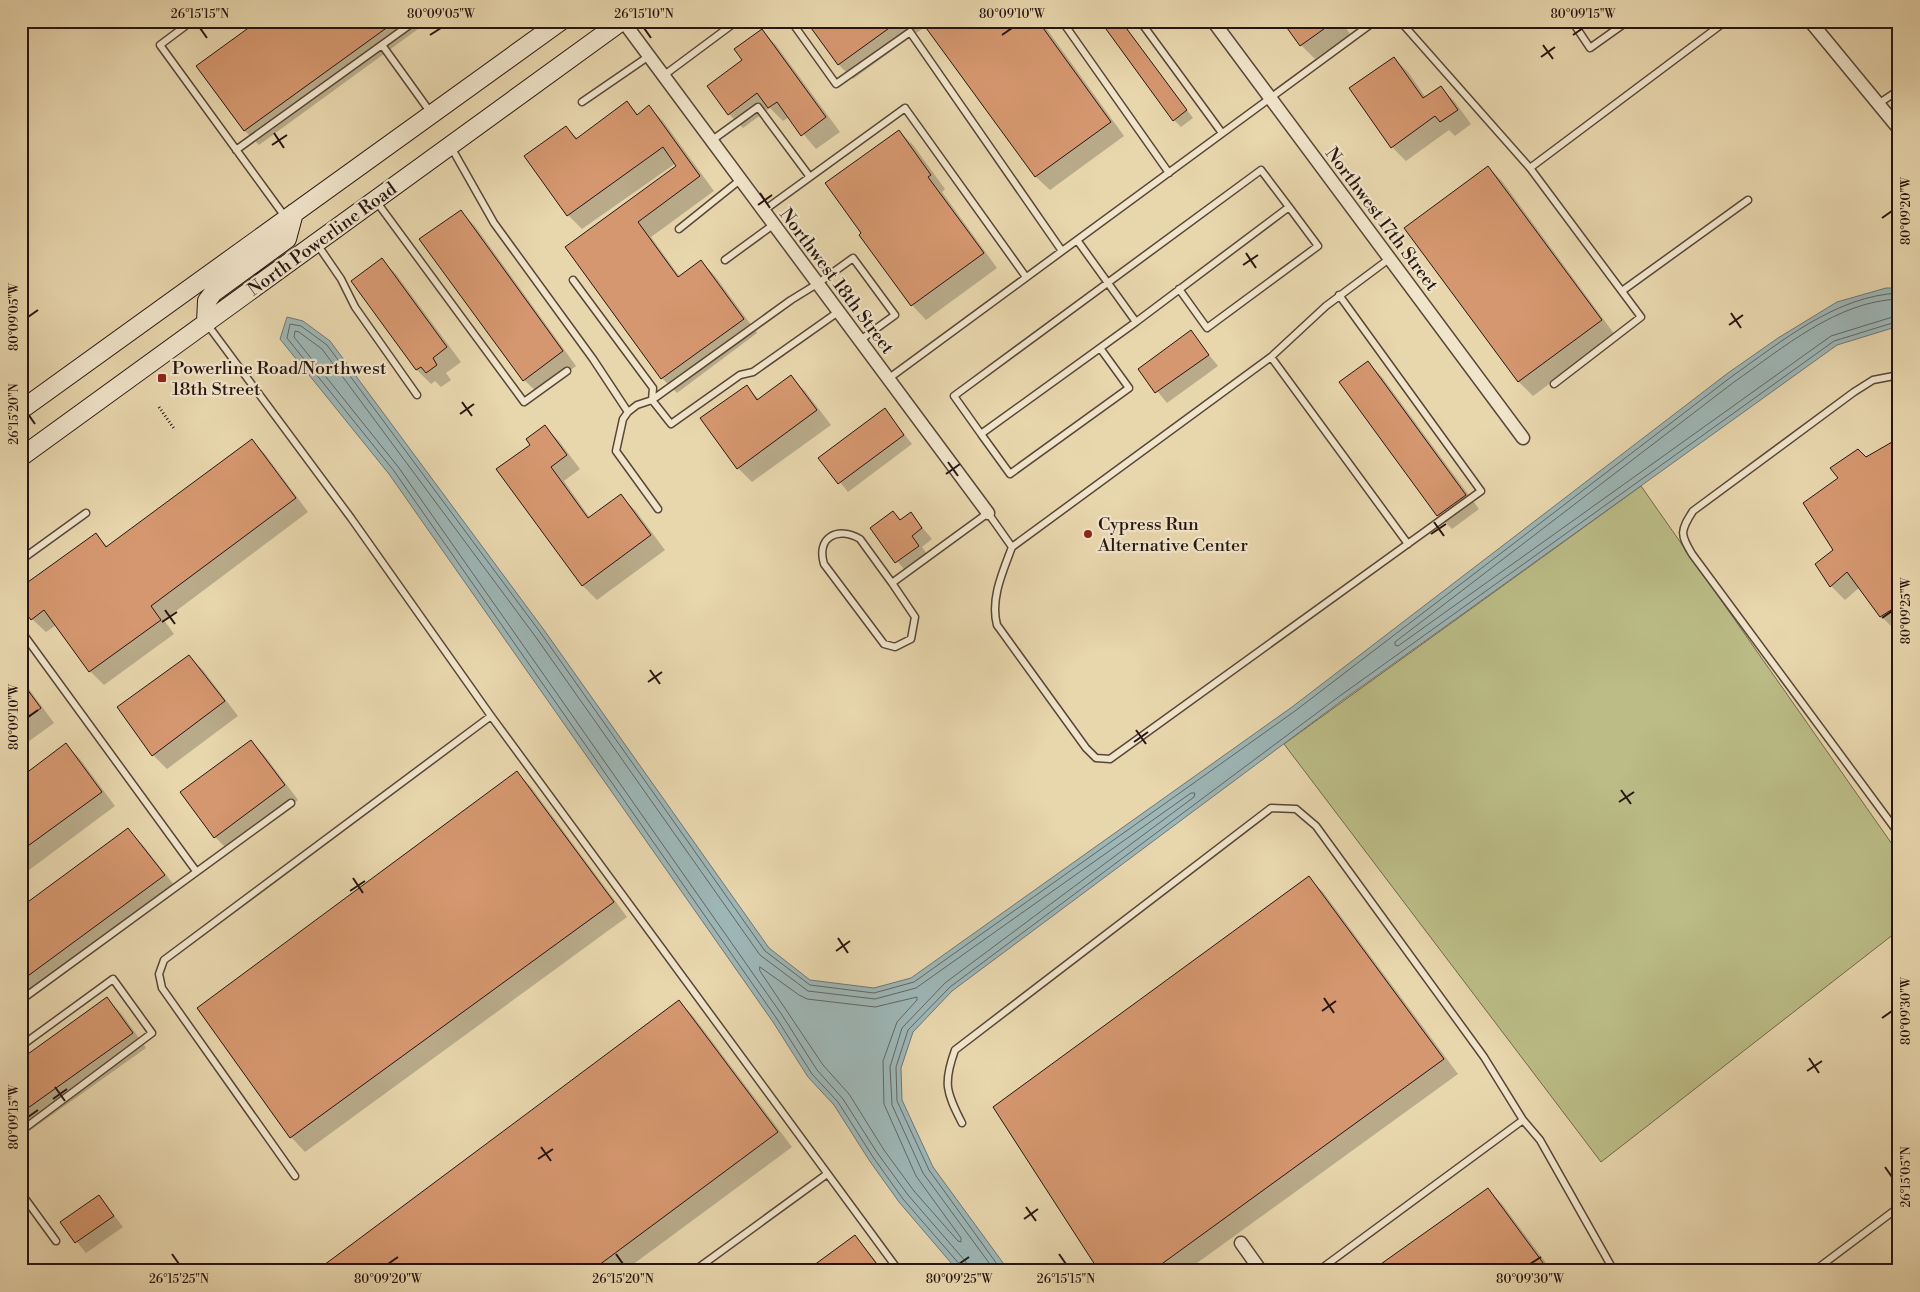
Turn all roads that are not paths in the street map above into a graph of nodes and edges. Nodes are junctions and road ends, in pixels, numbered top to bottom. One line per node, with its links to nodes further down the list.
1 (192, 21): 28 (lane)
2 (415, 21): 16 (lane)
3 (561, 21): 23 (main road, North Powerline Road)
4 (623, 21): 17 (street, Northwest 18th Street); 27 (main road, North Powerline Road)
5 (737, 21): 18 (lane)
6 (791, 21): 42 (lane)
7 (1062, 21): 30 (lane)
8 (1140, 21): 25 (lane)
9 (1213, 21): 20 (street, Northwest 17th Street)
10 (1375, 21): 20 (lane)
11 (1400, 21): 29 (lane)
12 (1572, 21): 13 (lane)
13 (1628, 21)
14 (1726, 21): 29 (lane)
15 (1810, 21): 22 (street)
16 (382, 45): 23 (lane); 28 (lane)
17 (649, 56): 18 (street, Northwest 18th Street); 21 (lane)
18 (663, 76): 26 (street, Northwest 18th Street)
19 (1899, 90): 22 (lane)
20 (1270, 99): 25 (lane); 43 (street, Northwest 17th Street)
21 (582, 102)
22 (1878, 104): 24 (street)
23 (431, 114): 37 (main road, North Powerline Road)
24 (1899, 129)
25 (1222, 133): 30 (lane)
26 (711, 141): 31 (lane); 32 (street, Northwest 18th Street)
27 (450, 146): 33 (main road, North Powerline Road); 65 (lane)
28 (236, 150): 37 (lane)
29 (1530, 168): 50 (lane)
30 (1169, 173): 40 (lane)
31 (810, 177): 36 (lane); 45 (lane)
32 (740, 180): 36 (street, Northwest 18th Street); 39 (lane)
33 (376, 200): 41 (main road, North Powerline Road); 58 (lane)
34 (1748, 200): 50 (lane)
35 (1289, 208): 47 (lane); 49 (lane); 49 (lane)
36 (763, 211): 38 (street, Northwest 18th Street)
37 (290, 216): 54 (main road); 64 (main road, North Powerline Road)
38 (773, 225): 44 (lane); 48 (street, Northwest 18th Street)
39 (680, 229)
40 (1077, 240): 42 (lane); 47 (lane)
41 (316, 243): 54 (main road, North Powerline Road); 62 (lane)
42 (1062, 251): 45 (lane)
43 (1390, 258): 51 (lane); 67 (street, Northwest 17th Street)
44 (725, 260)
45 (1026, 277): 60 (lane)
46 (573, 280): 63 (lane)
47 (1107, 282): 53 (lane); 66 (lane)
48 (817, 284): 52 (street, Northwest 18th Street); 55 (lane); 63 (lane)
49 (1179, 289): 53 (lane)
50 (1622, 291): 61 (lane)
51 (1339, 295): 57 (lane); 72 (lane)
52 (838, 312): 55 (street, Northwest 18th Street); 63 (lane)
53 (1136, 322): 56 (lane)
54 (206, 323): 68 (main road, North Powerline Road); 77 (lane)
55 (859, 341): 60 (street, Northwest 18th Street)
56 (1100, 348): 66 (lane); 66 (lane)
57 (1271, 356): 72 (lane); 73 (lane)
58 (567, 370)
59 (1899, 375): 79 (lane)
60 (888, 379): 71 (street, Northwest 18th Street)
61 (1554, 384)
62 (417, 395)
63 (652, 400): 65 (lane)
64 (21, 410)
65 (628, 412): 69 (lane)
66 (981, 434)
67 (1523, 438)
68 (21, 457)
69 (658, 508)
70 (86, 513): 74 (lane)
71 (988, 513): 73 (lane); 75 (lane)
72 (1408, 544): 73 (lane)
73 (1012, 547)
74 (21, 560)
75 (892, 583): 75 (lane)
76 (21, 631): 80 (lane)
77 (491, 716): 86 (lane); 87 (lane)
78 (291, 803): 80 (lane)
79 (1899, 834)
80 (196, 871): 81 (lane)
81 (21, 1000)
82 (21, 1046): 85 (lane)
83 (1523, 1120): 84 (lane); 95 (lane); 96 (lane)
84 (962, 1123)
85 (21, 1130)
86 (827, 1174): 92 (lane); 93 (lane)
87 (295, 1176)
88 (21, 1193): 90 (lane)
89 (1899, 1207): 97 (lane)
90 (56, 1241)
91 (1241, 1243): 94 (street)
92 (694, 1271)
93 (899, 1271)
94 (1261, 1271)
95 (1318, 1271)
96 (1614, 1271)
97 (1814, 1271)

